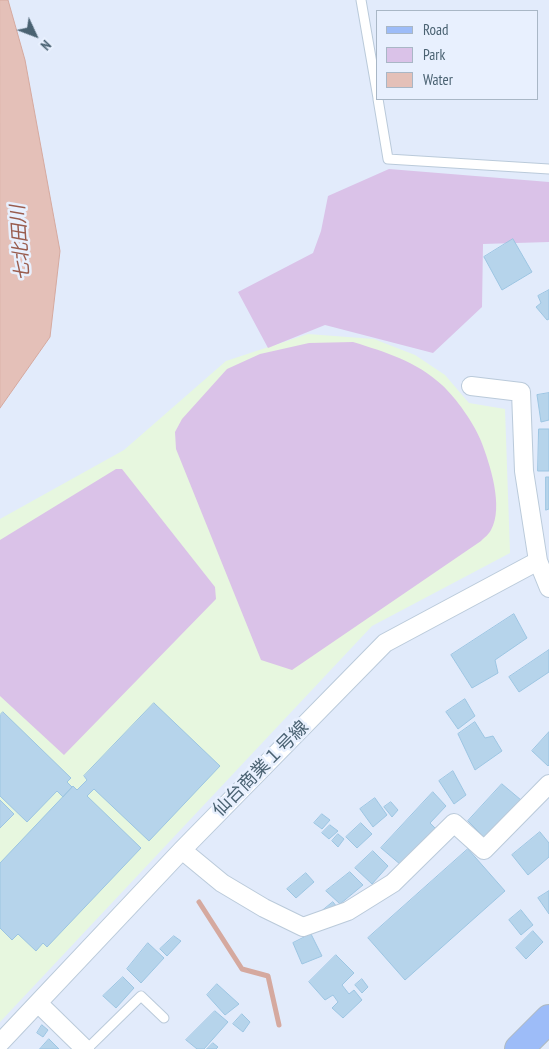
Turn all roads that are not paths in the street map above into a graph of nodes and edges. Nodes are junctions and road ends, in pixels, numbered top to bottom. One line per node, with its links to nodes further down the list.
1 (361, 0): 2 (lane)
2 (376, 86)
3 (378, 100): 4 (lane)
4 (549, 168)
5 (471, 386): 6 (street)
6 (543, 556): 7 (street); 9 (street, 仙台商業１号線)
7 (549, 588)
8 (549, 784): 9 (street)
9 (182, 850): 10 (street, 仙台商業１号線)
10 (39, 1004): 13 (street, 仙台商業１号線); 14 (street)
11 (164, 1018): 14 (lane)
12 (549, 1019): 15 (main road)
13 (0, 1043)
14 (86, 1049)
15 (520, 1049)

